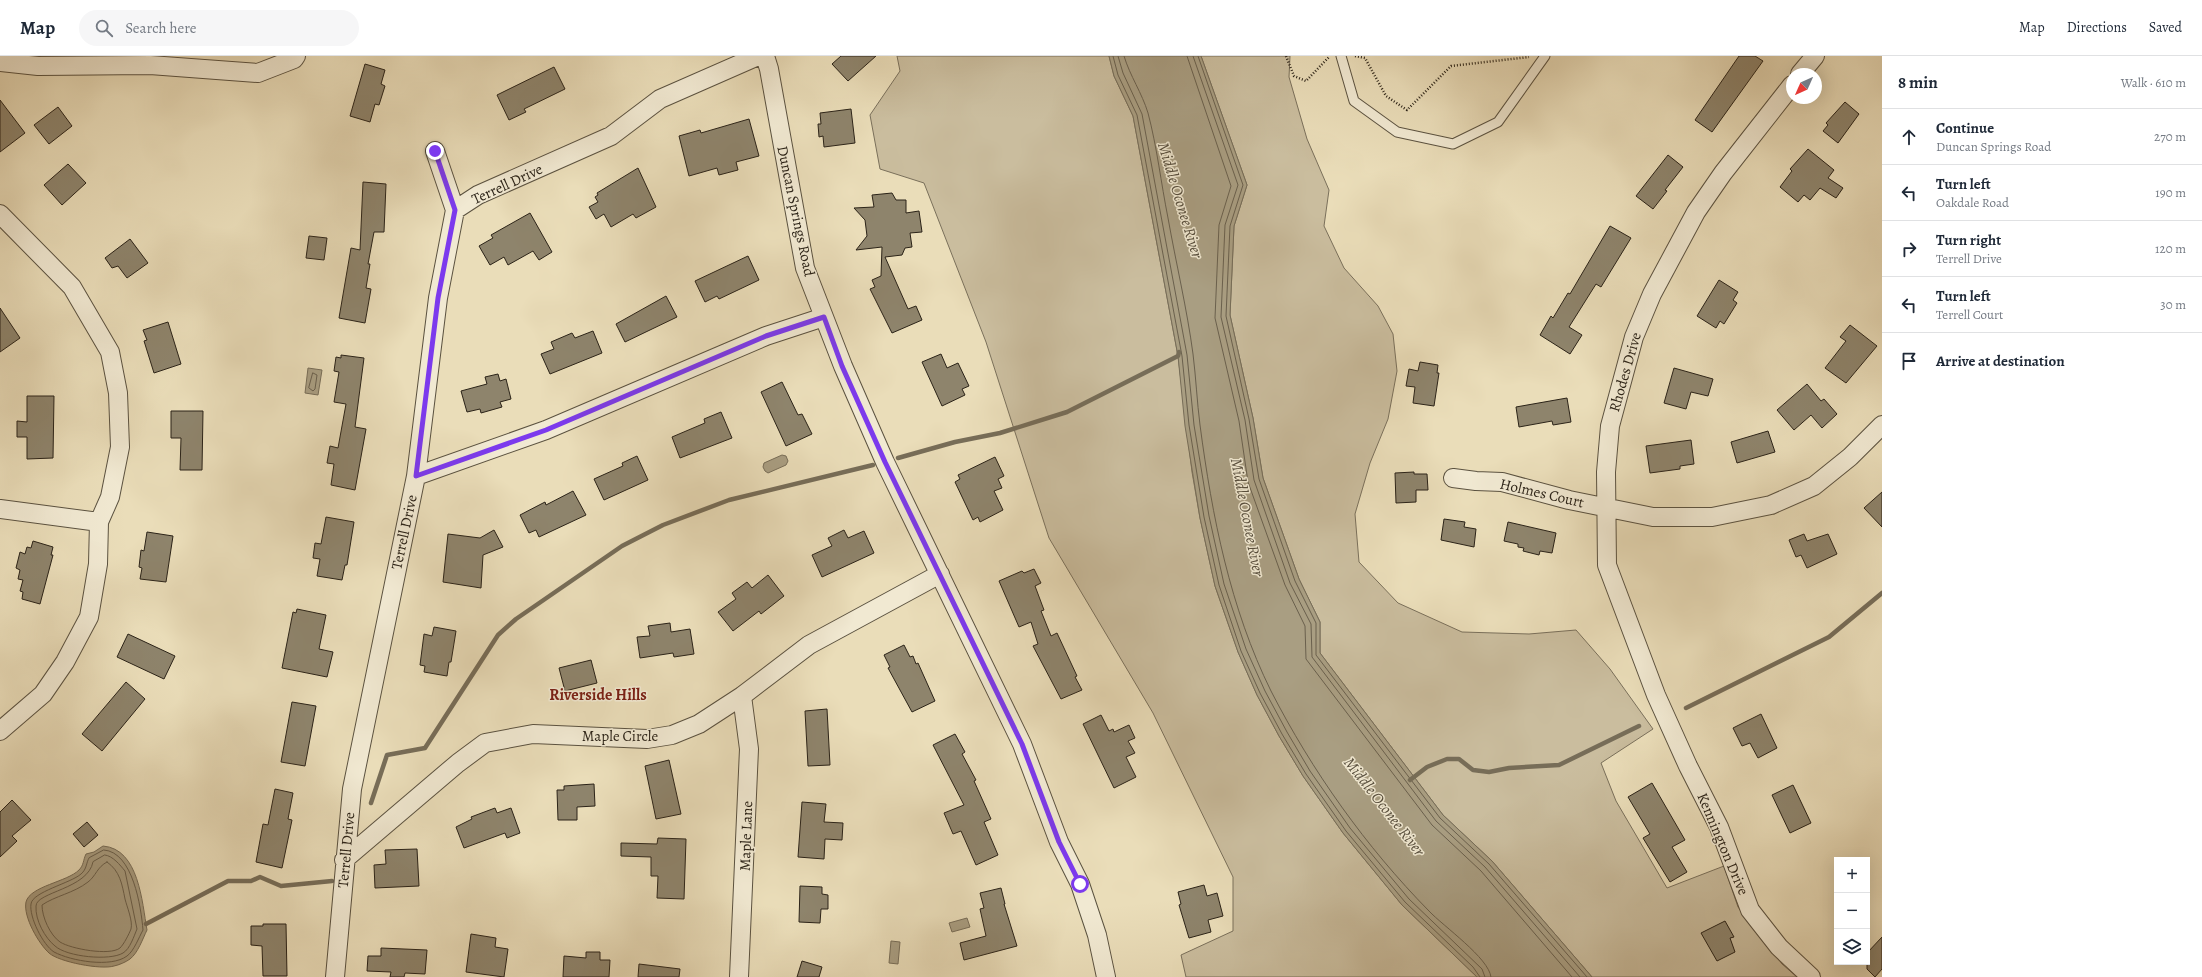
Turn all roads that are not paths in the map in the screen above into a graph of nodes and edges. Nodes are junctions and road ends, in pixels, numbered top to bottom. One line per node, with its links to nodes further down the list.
1 (296, 56): 7 (street)
2 (758, 56): 11 (street, Terrell Drive)
3 (765, 56): 13 (street, Duncan Springs Road)
4 (1341, 56): 5 (lane)
5 (1540, 56)
6 (1815, 56): 8 (street)
7 (0, 62)
8 (1805, 68)
9 (1786, 93): 17 (street, Rhodes Drive)
10 (435, 151): 11 (street)
11 (455, 210): 15 (street, Terrell Drive)
12 (0, 214): 19 (street)
13 (824, 317): 15 (street); 20 (street, Duncan Springs Road)
14 (1882, 425): 17 (street, Holmes Court)
15 (416, 476): 24 (street, Terrell Drive)
16 (1453, 478): 17 (street, Holmes Court)
17 (1607, 507): 21 (street, Rhodes Drive)
18 (0, 510): 19 (street)
19 (99, 522): 23 (street)
20 (940, 574): 22 (street, Maple Circle); 27 (street, Duncan Springs Road)
21 (1656, 695): 28 (street, Kennington Drive)
22 (742, 696): 24 (street, Maple Circle); 26 (street, Maple Lane)
23 (0, 731)
24 (344, 860): 25 (street, Terrell Drive)
25 (335, 977)
26 (739, 977)
27 (1106, 977)
28 (1811, 977)

